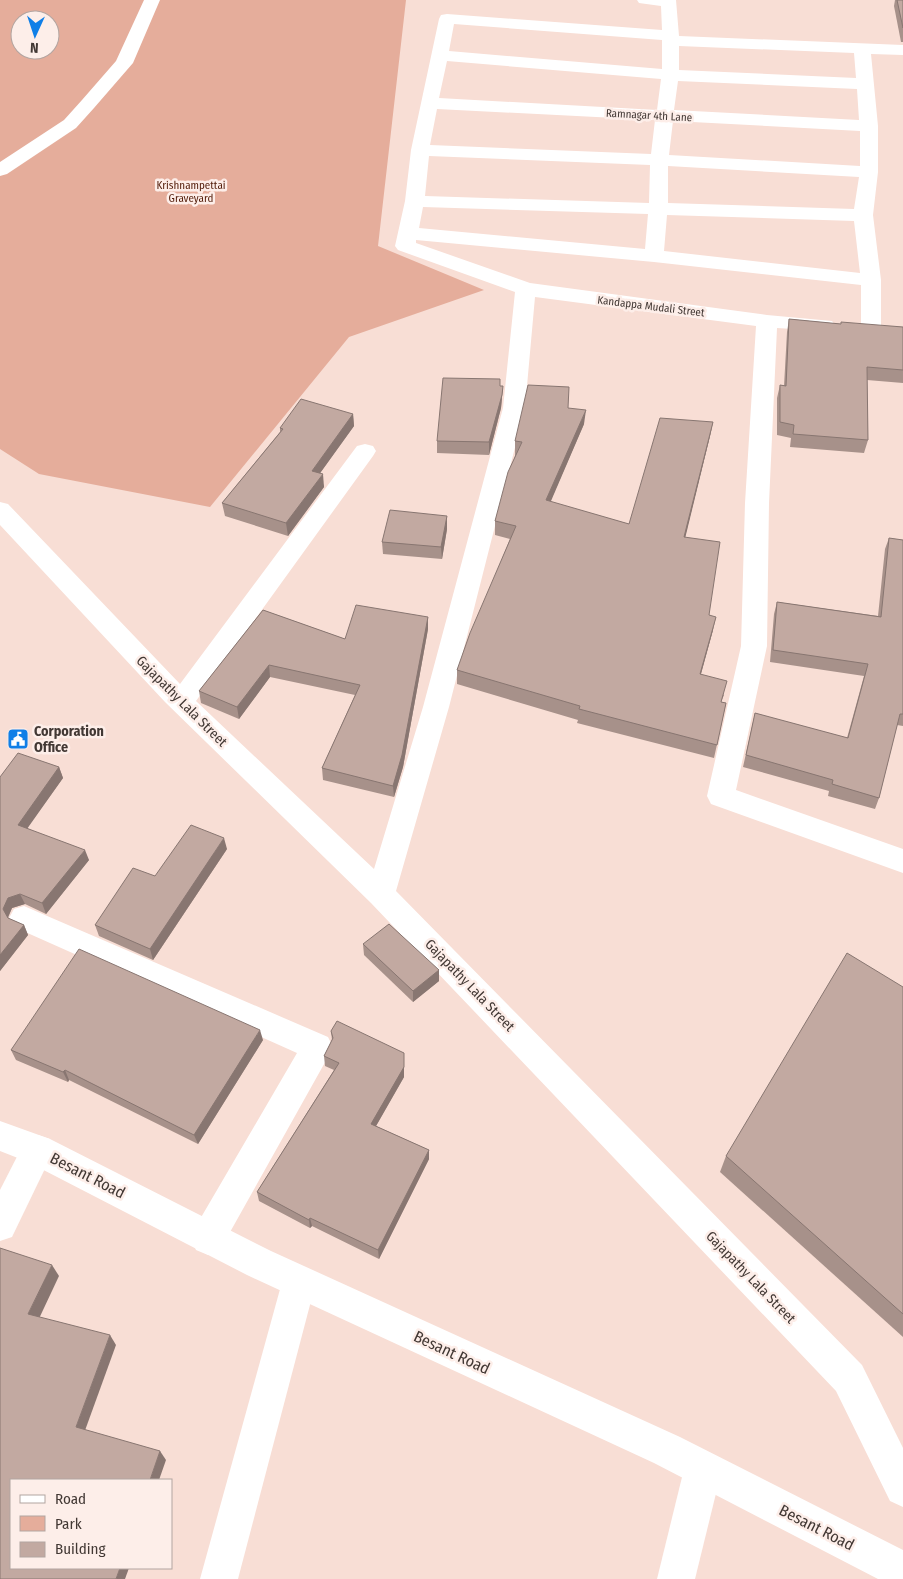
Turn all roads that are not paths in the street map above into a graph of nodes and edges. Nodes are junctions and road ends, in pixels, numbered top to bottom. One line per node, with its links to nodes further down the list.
1 (152, 0): 14 (street)
2 (644, 0): 3 (street)
3 (671, 39): 4 (street); 6 (street); 7 (street)
4 (862, 48): 5 (street); 8 (street)
5 (903, 50)
6 (439, 55): 7 (street); 9 (street)
7 (670, 75): 8 (street); 10 (street)
8 (866, 84): 11 (street)
9 (429, 103): 10 (street, Ramnagar 4th Lane); 12 (street)
10 (664, 116): 11 (street, Ramnagar 4th Lane); 13 (street)
11 (869, 126): 15 (street)
12 (420, 150): 13 (street); 16 (street)
13 (659, 160): 15 (street); 17 (street)
14 (0, 170)
15 (869, 172): 18 (street)
16 (415, 201): 17 (street); 19 (street)
17 (658, 208): 18 (street); 20 (street)
18 (863, 215): 21 (street)
19 (406, 240): 20 (street); 22 (street, Kandappa Mudali Street)
20 (654, 256): 21 (street)
21 (871, 280): 23 (street, Kandappa Mudali Street)
22 (526, 289): 23 (street, Kandappa Mudali Street); 28 (street)
23 (767, 321): 27 (street)
24 (365, 451): 26 (street)
25 (0, 510): 26 (street, Gajapathy Lala Street)
26 (181, 702): 28 (street, Gajapathy Lala Street)
27 (903, 861)
28 (381, 894): 36 (street, Gajapathy Lala Street)
29 (24, 918): 33 (street)
30 (0, 1136): 31 (street, Besant Road)
31 (38, 1150): 32 (street); 33 (street, Besant Road)
32 (0, 1225)
33 (208, 1238): 34 (street, Besant Road)
34 (299, 1282): 35 (street, Besant Road); 38 (street)
35 (703, 1469): 37 (street, Besant Road); 39 (street)
36 (903, 1488)
37 (903, 1571)
38 (218, 1579)
39 (676, 1579)

